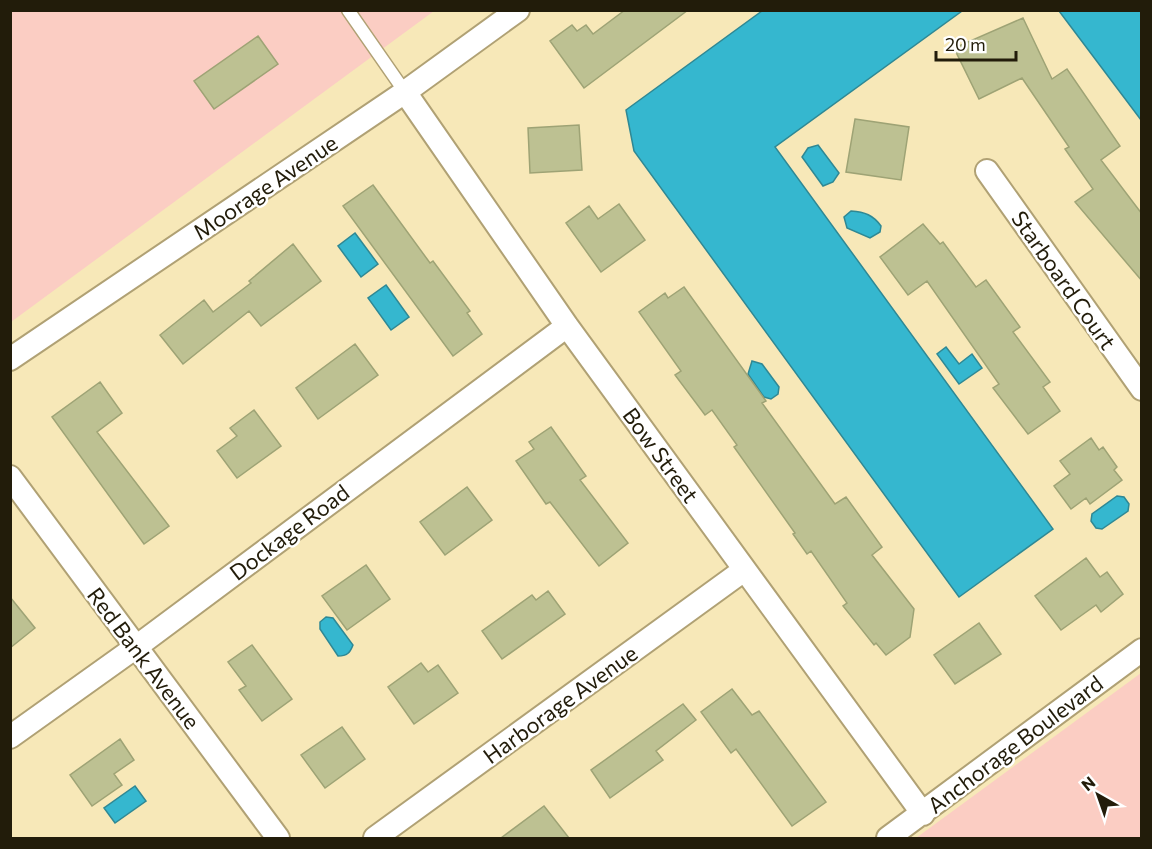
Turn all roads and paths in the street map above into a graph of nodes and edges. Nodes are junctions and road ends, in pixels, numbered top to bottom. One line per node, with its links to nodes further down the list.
1 (348, 10): 3 (lane)
2 (518, 10): 3 (street, Moorage Avenue)
3 (405, 92): 5 (street, Bow Street); 6 (street, Moorage Avenue)
4 (987, 171): 7 (street, Starboard Court)
5 (567, 326): 9 (street, Bow Street); 10 (street, Dockage Road)
6 (10, 359)
7 (1142, 389)
8 (10, 477): 10 (street, Red Bank Avenue)
9 (744, 570): 13 (street, Bow Street); 15 (street, Harborage Avenue)
10 (136, 647): 12 (street, Dockage Road); 14 (street, Red Bank Avenue)
11 (1142, 650): 13 (street, Anchorage Boulevard)
12 (10, 737)
13 (923, 814): 16 (street, Anchorage Boulevard)
14 (278, 838)
15 (375, 838)
16 (888, 838)

